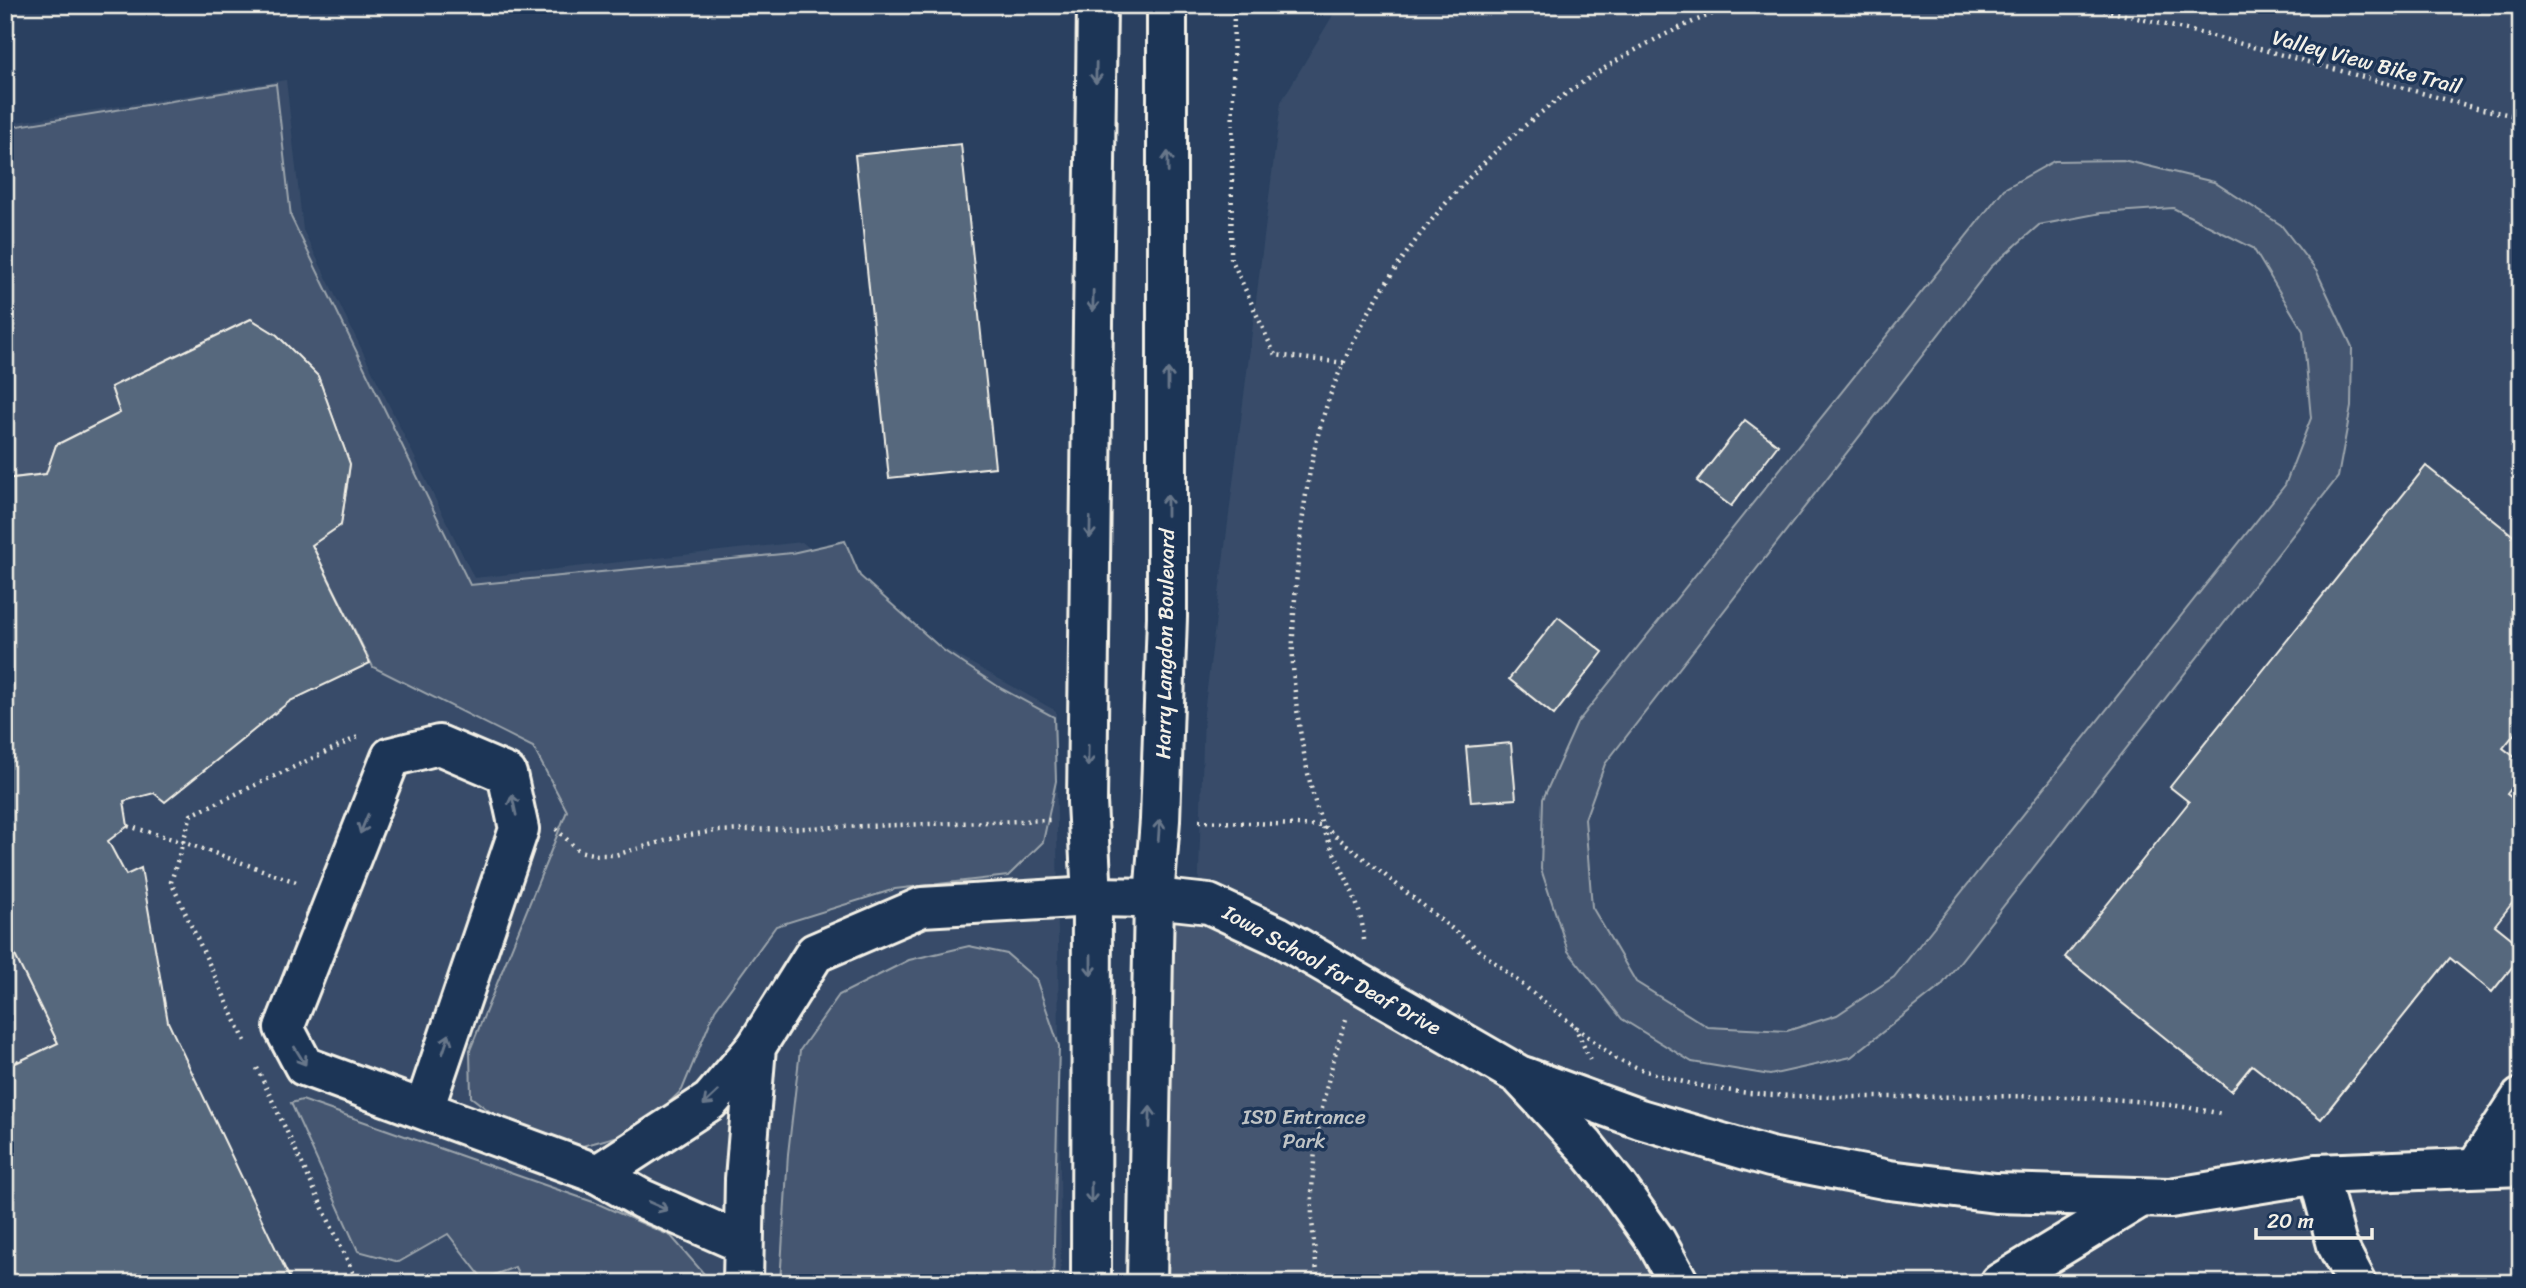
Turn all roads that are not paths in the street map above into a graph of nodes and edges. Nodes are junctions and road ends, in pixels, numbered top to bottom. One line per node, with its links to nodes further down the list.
1 (1097, 5): 3 (main road, one-way to 3)
2 (1167, 5): 4 (main road, Harry Langdon Boulevard, one-way to 2)
3 (1092, 897): 4 (main road, Iowa School for Deaf Drive); 5 (main road, Iowa School for Deaf Drive); 16 (main road, one-way to 16)
4 (1154, 898): 6 (main road, Iowa School for Deaf Drive); 17 (main road, Harry Langdon Boulevard, one-way to 4)
5 (756, 1047): 11 (main road, Iowa School for Deaf Drive, one-way to 11); 14 (main road)
6 (1520, 1075): 13 (main road, Iowa School for Deaf Drive); 18 (main road, Iowa School for Deaf Drive)
7 (2521, 1098): 10 (main road)
8 (424, 1109): 8 (main road, one-way to 8); 11 (main road)
9 (2521, 1166): 10 (main road, Iowa School for Deaf Drive)
10 (2476, 1167): 12 (main road, Iowa School for Deaf Drive)
11 (598, 1174): 14 (main road, one-way to 14)
12 (2318, 1174): 13 (main road, Iowa School for Deaf Drive); 20 (main road)
13 (2140, 1198): 19 (main road, Iowa School for Deaf Drive)
14 (742, 1243): 15 (main road)
15 (743, 1283)
16 (1091, 1283)
17 (1147, 1283)
18 (1679, 1283)
19 (2000, 1283)
20 (2357, 1283)

